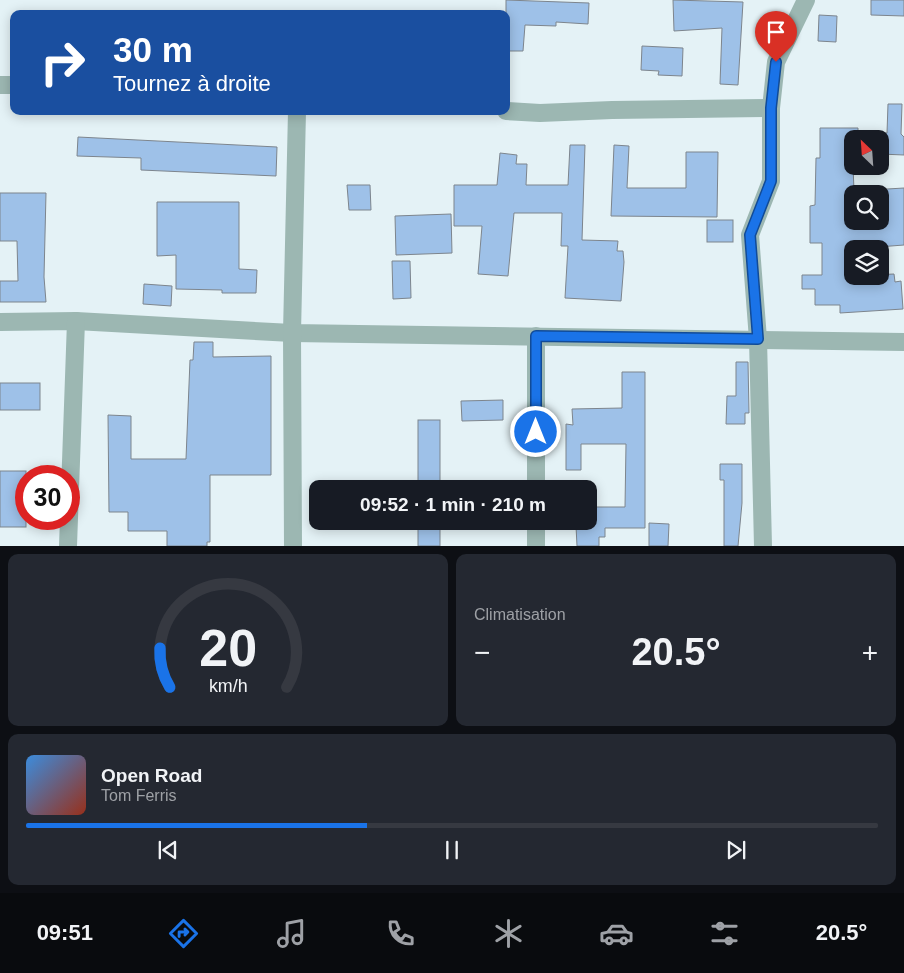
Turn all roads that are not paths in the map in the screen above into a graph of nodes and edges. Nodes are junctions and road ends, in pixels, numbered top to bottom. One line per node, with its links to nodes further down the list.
1 (806, 0): 2 (street)
2 (771, 108): 3 (street); 9 (street)
3 (510, 110)
4 (297, 115): 7 (street)
5 (76, 321): 6 (street); 7 (street); 13 (street)
6 (0, 322)
7 (292, 333): 8 (street); 14 (street)
8 (536, 336): 9 (street); 11 (street)
9 (758, 339): 10 (street); 16 (street)
10 (904, 342)
11 (536, 480)
12 (536, 530): 15 (street)
13 (68, 546)
14 (294, 546)
15 (536, 546)
16 (763, 546)

